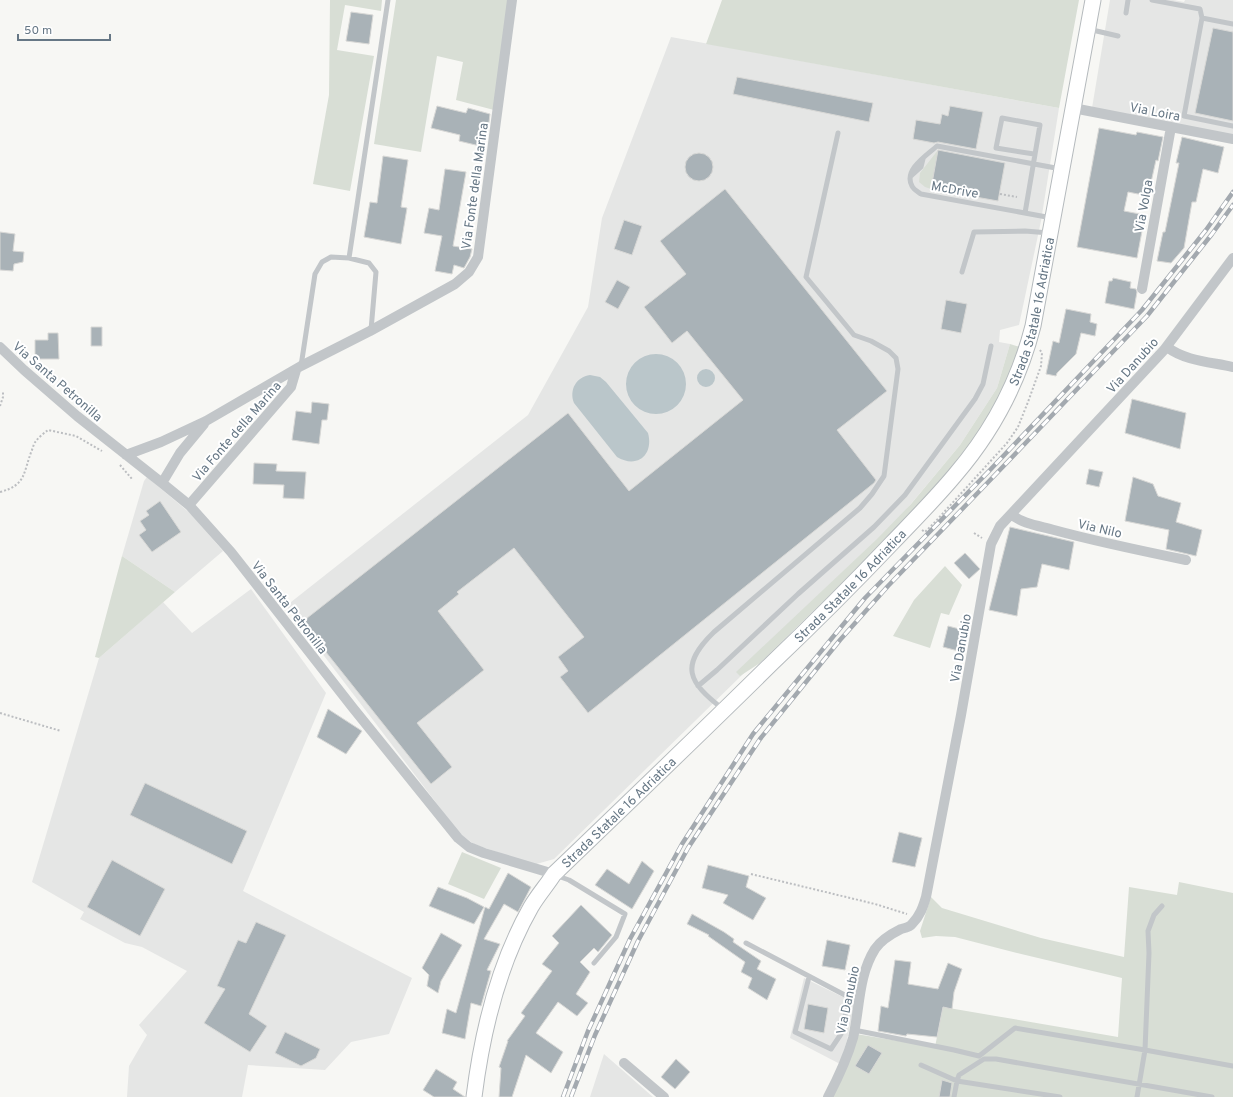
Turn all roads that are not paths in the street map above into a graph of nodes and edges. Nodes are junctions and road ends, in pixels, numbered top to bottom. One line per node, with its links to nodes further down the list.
1 (388, 0): 23 (lane)
2 (512, 0): 27 (street, Via Fonte della Marina)
3 (1093, 0): 10 (main road, Strada Statale 16 Adriatica)
4 (1128, 0): 7 (lane)
5 (1152, 0): 6 (lane)
6 (1170, 2): 8 (lane)
7 (1126, 13)
8 (1202, 18): 9 (lane); 13 (lane)
9 (1233, 24)
10 (1087, 29): 11 (lane); 12 (main road, Strada Statale 16 Adriatica)
11 (1118, 36)
12 (1073, 108): 14 (street, Via Loira); 19 (main road, Strada Statale 16 Adriatica)
13 (1233, 126)
14 (1171, 127): 16 (street, Via Loira); 26 (street, Via Volga)
15 (838, 133): 39 (lane)
16 (1233, 139)
17 (1034, 154): 17 (lane); 18 (lane)
18 (1032, 164): 19 (lane); 20 (lane); 20 (lane, McDrive)
19 (1062, 169): 21 (main road, Strada Statale 16 Adriatica)
20 (1024, 213): 21 (lane, McDrive)
21 (1053, 218): 22 (main road, Strada Statale 16 Adriatica)
22 (1050, 233): 25 (lane); 40 (main road, Strada Statale 16 Adriatica)
23 (348, 258): 27 (lane); 32 (lane)
24 (1233, 258): 30 (street, Via Danubio)
25 (962, 272)
26 (1142, 289)
27 (370, 331): 32 (street, Via Fonte della Marina)
28 (991, 346): 39 (lane)
29 (0, 347): 34 (street, Via Santa Petronilla)
30 (1167, 347): 31 (street); 37 (street, Via Danubio)
31 (1233, 367)
32 (299, 368): 33 (street, Via Fonte della Marina); 36 (street, Via Fonte della Marina)
33 (206, 421): 34 (street, Via Fonte della Marina); 35 (street, Via Fonte della Marina)
34 (126, 455): 35 (street, Via Santa Petronilla)
35 (162, 483): 36 (street, Via Santa Petronilla)
36 (189, 505): 41 (street, Via Santa Petronilla)
37 (1010, 514): 38 (street, Via Nilo); 46 (street, Via Danubio)
38 (1186, 560)
39 (698, 686): 40 (lane)
40 (724, 710): 41 (main road, Strada Statale 16 Adriatica)
41 (554, 874): 44 (lane); 54 (main road, Strada Statale 16 Adriatica)
42 (1162, 906): 48 (lane)
43 (746, 943): 45 (lane)
44 (594, 963)
45 (809, 977): 46 (lane); 46 (lane)
46 (854, 1000): 47 (street, Via Danubio)
47 (854, 1030): 48 (lane); 56 (street, Via Danubio)
48 (1146, 1050): 51 (lane); 53 (lane)
49 (624, 1063): 55 (street)
50 (921, 1065): 52 (lane)
51 (1233, 1066)
52 (956, 1081): 53 (lane); 57 (lane); 58 (lane)
53 (1139, 1084): 59 (lane); 60 (lane)
54 (474, 1097)
55 (664, 1097)
56 (828, 1097)
57 (954, 1097)
58 (1060, 1097)
59 (1137, 1097)
60 (1212, 1097)

